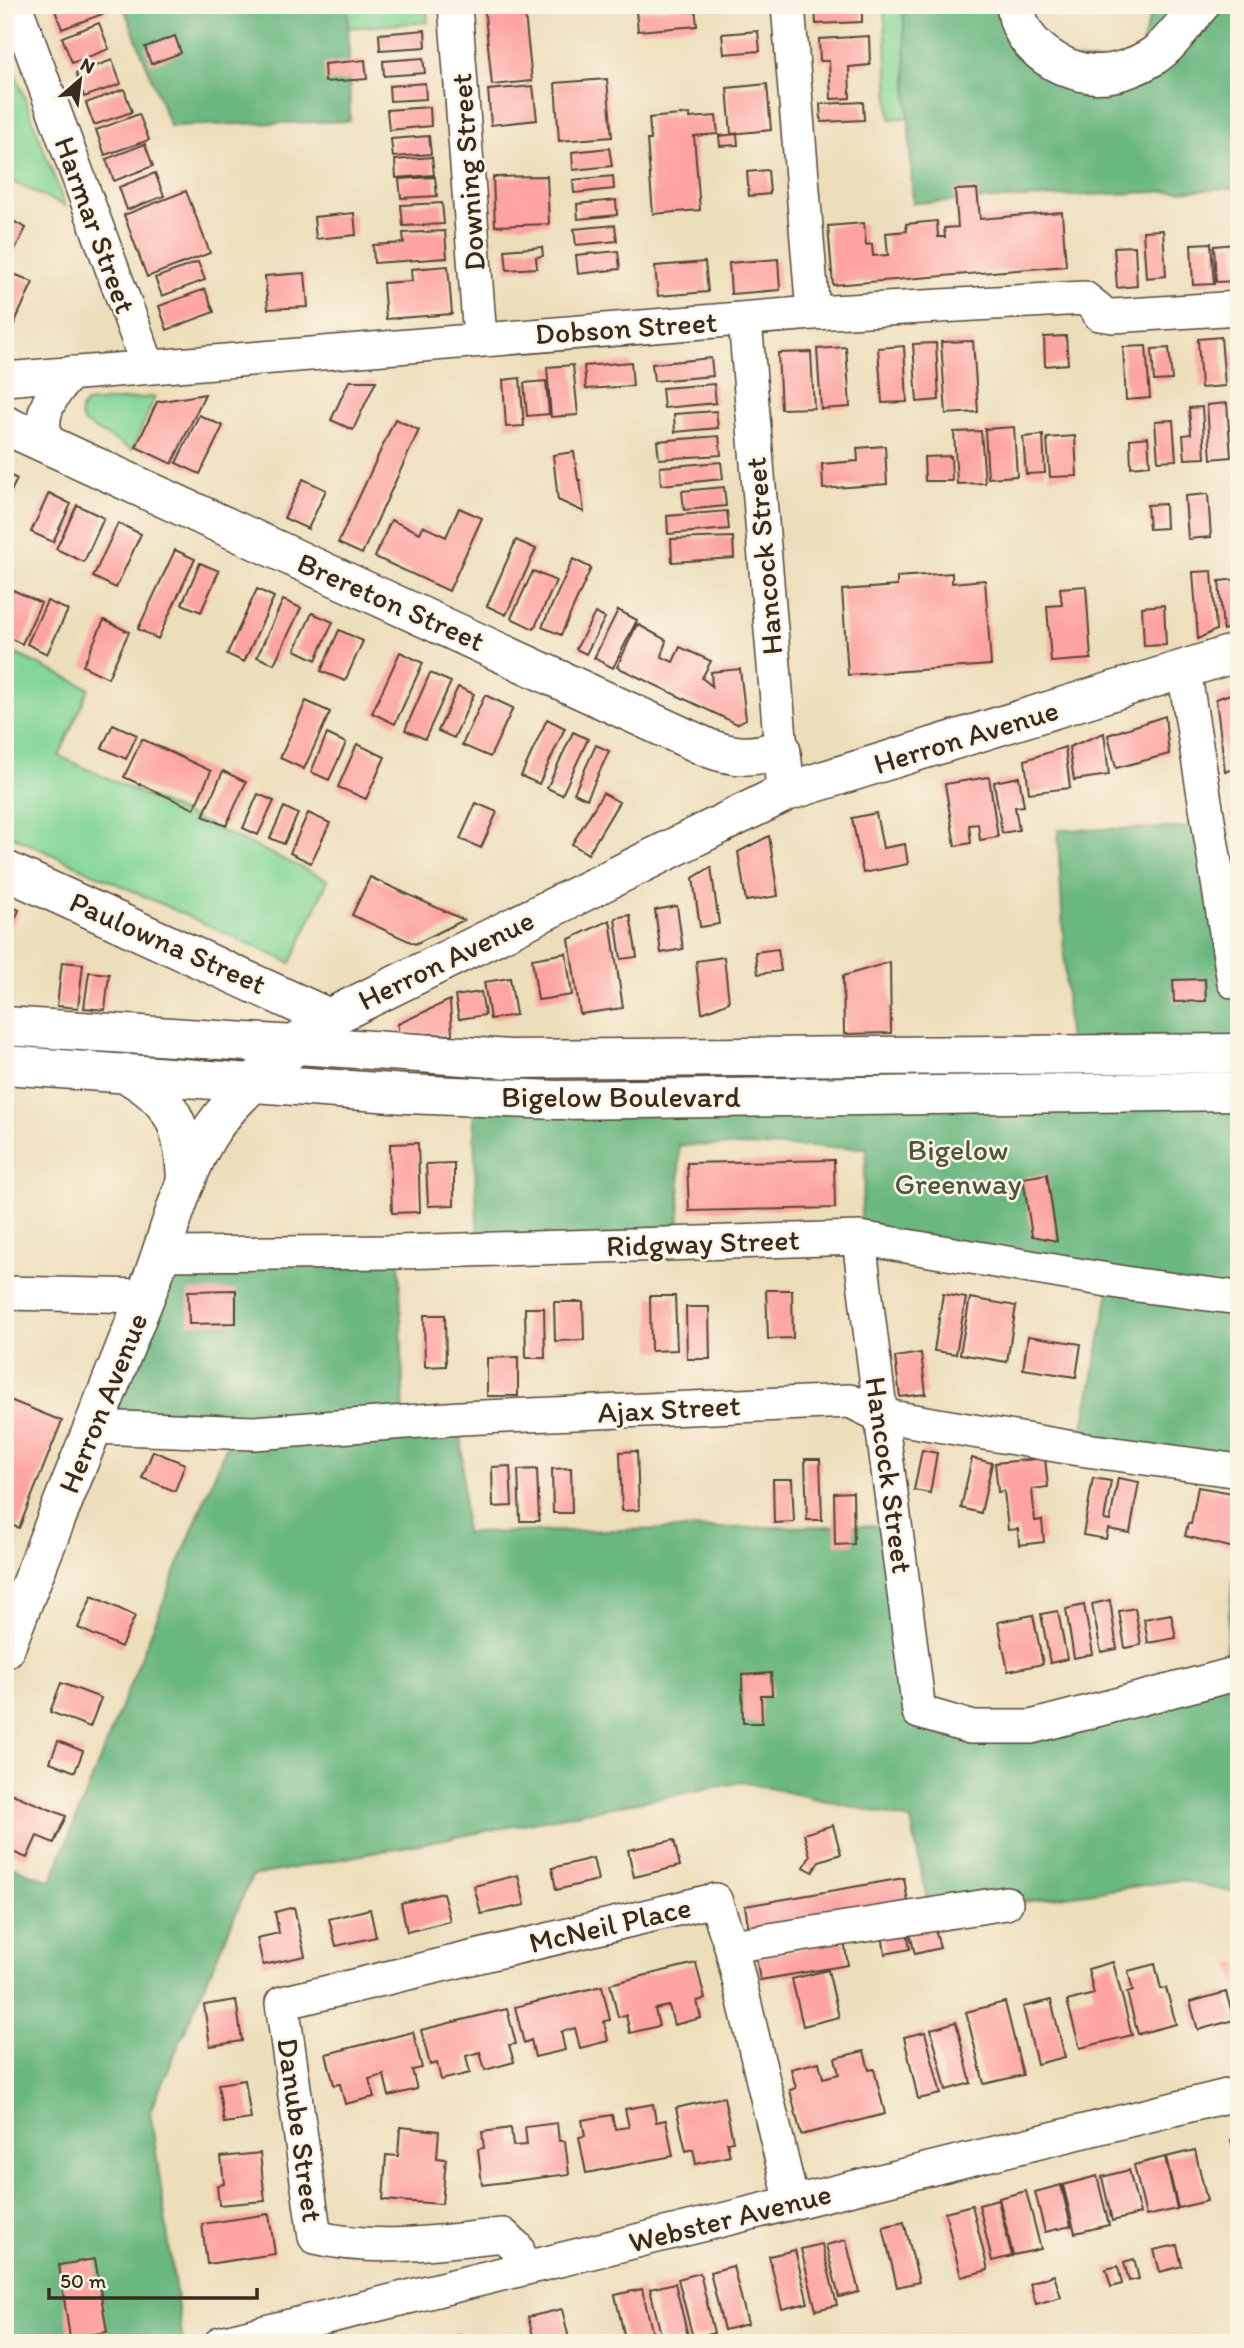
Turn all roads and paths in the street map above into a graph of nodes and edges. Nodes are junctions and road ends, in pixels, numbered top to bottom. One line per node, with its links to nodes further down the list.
1 (15, 5): 10 (street, Harmar Street)
2 (456, 5): 9 (street, Downing Street)
3 (788, 5): 7 (street)
4 (1016, 5): 5 (main road)
5 (1200, 5)
6 (1239, 308): 7 (street, Dobson Street)
7 (813, 313): 8 (street, Dobson Street)
8 (745, 320): 9 (street, Dobson Street); 17 (street, Hancock Street)
9 (480, 338): 10 (street, Dobson Street)
10 (148, 366): 11 (street, Dobson Street)
11 (71, 373): 12 (street, Dobson Street); 14 (street)
12 (5, 379)
13 (5, 425): 14 (main road, Brereton Street)
14 (49, 447): 17 (main road, Brereton Street)
15 (1239, 652): 16 (main road, Herron Avenue)
16 (1184, 670): 18 (main road, Herron Avenue); 19 (street)
17 (781, 749): 18 (main road, Hancock Street)
18 (786, 792): 22 (main road, Herron Avenue)
19 (1227, 864): 21 (street)
20 (5, 870): 22 (main road, Paulowna Street)
21 (1234, 982)
22 (329, 1018): 24 (main road, Herron Avenue)
23 (5, 1026): 24 (main road, Bigelow Boulevard)
24 (295, 1045): 25 (main road, Bigelow Boulevard); 28 (main road, Herron Avenue)
25 (1239, 1053)
26 (5, 1065): 27 (main road, Bigelow Boulevard)
27 (125, 1073): 28 (main road, Bigelow Boulevard); 30 (main road)
28 (252, 1082): 29 (main road, Bigelow Boulevard); 30 (main road, Herron Avenue)
29 (1239, 1091)
30 (186, 1182): 32 (main road, Herron Avenue)
31 (859, 1238): 32 (street, Ridgway Street); 35 (street, Ridgway Street); 36 (street, Hancock Street)
32 (163, 1254): 34 (main road, Herron Avenue)
33 (5, 1293): 34 (street)
34 (146, 1296): 37 (main road, Herron Avenue)
35 (1239, 1298)
36 (879, 1415): 37 (street, Ajax Street); 38 (street, Ajax Street); 40 (street, Hancock Street)
37 (93, 1427): 39 (main road, Herron Avenue)
38 (1239, 1471)
39 (5, 1649)
40 (1239, 1673)
41 (1006, 1903): 42 (street)
42 (731, 1946): 43 (street, McNeil Place); 45 (street, McNeil Place)
43 (282, 2003): 46 (street, Danube Street)
44 (1239, 2093): 45 (street, Webster Avenue)
45 (792, 2203): 46 (street, Webster Avenue)
46 (523, 2269): 47 (street, Webster Avenue)
47 (221, 2343)

